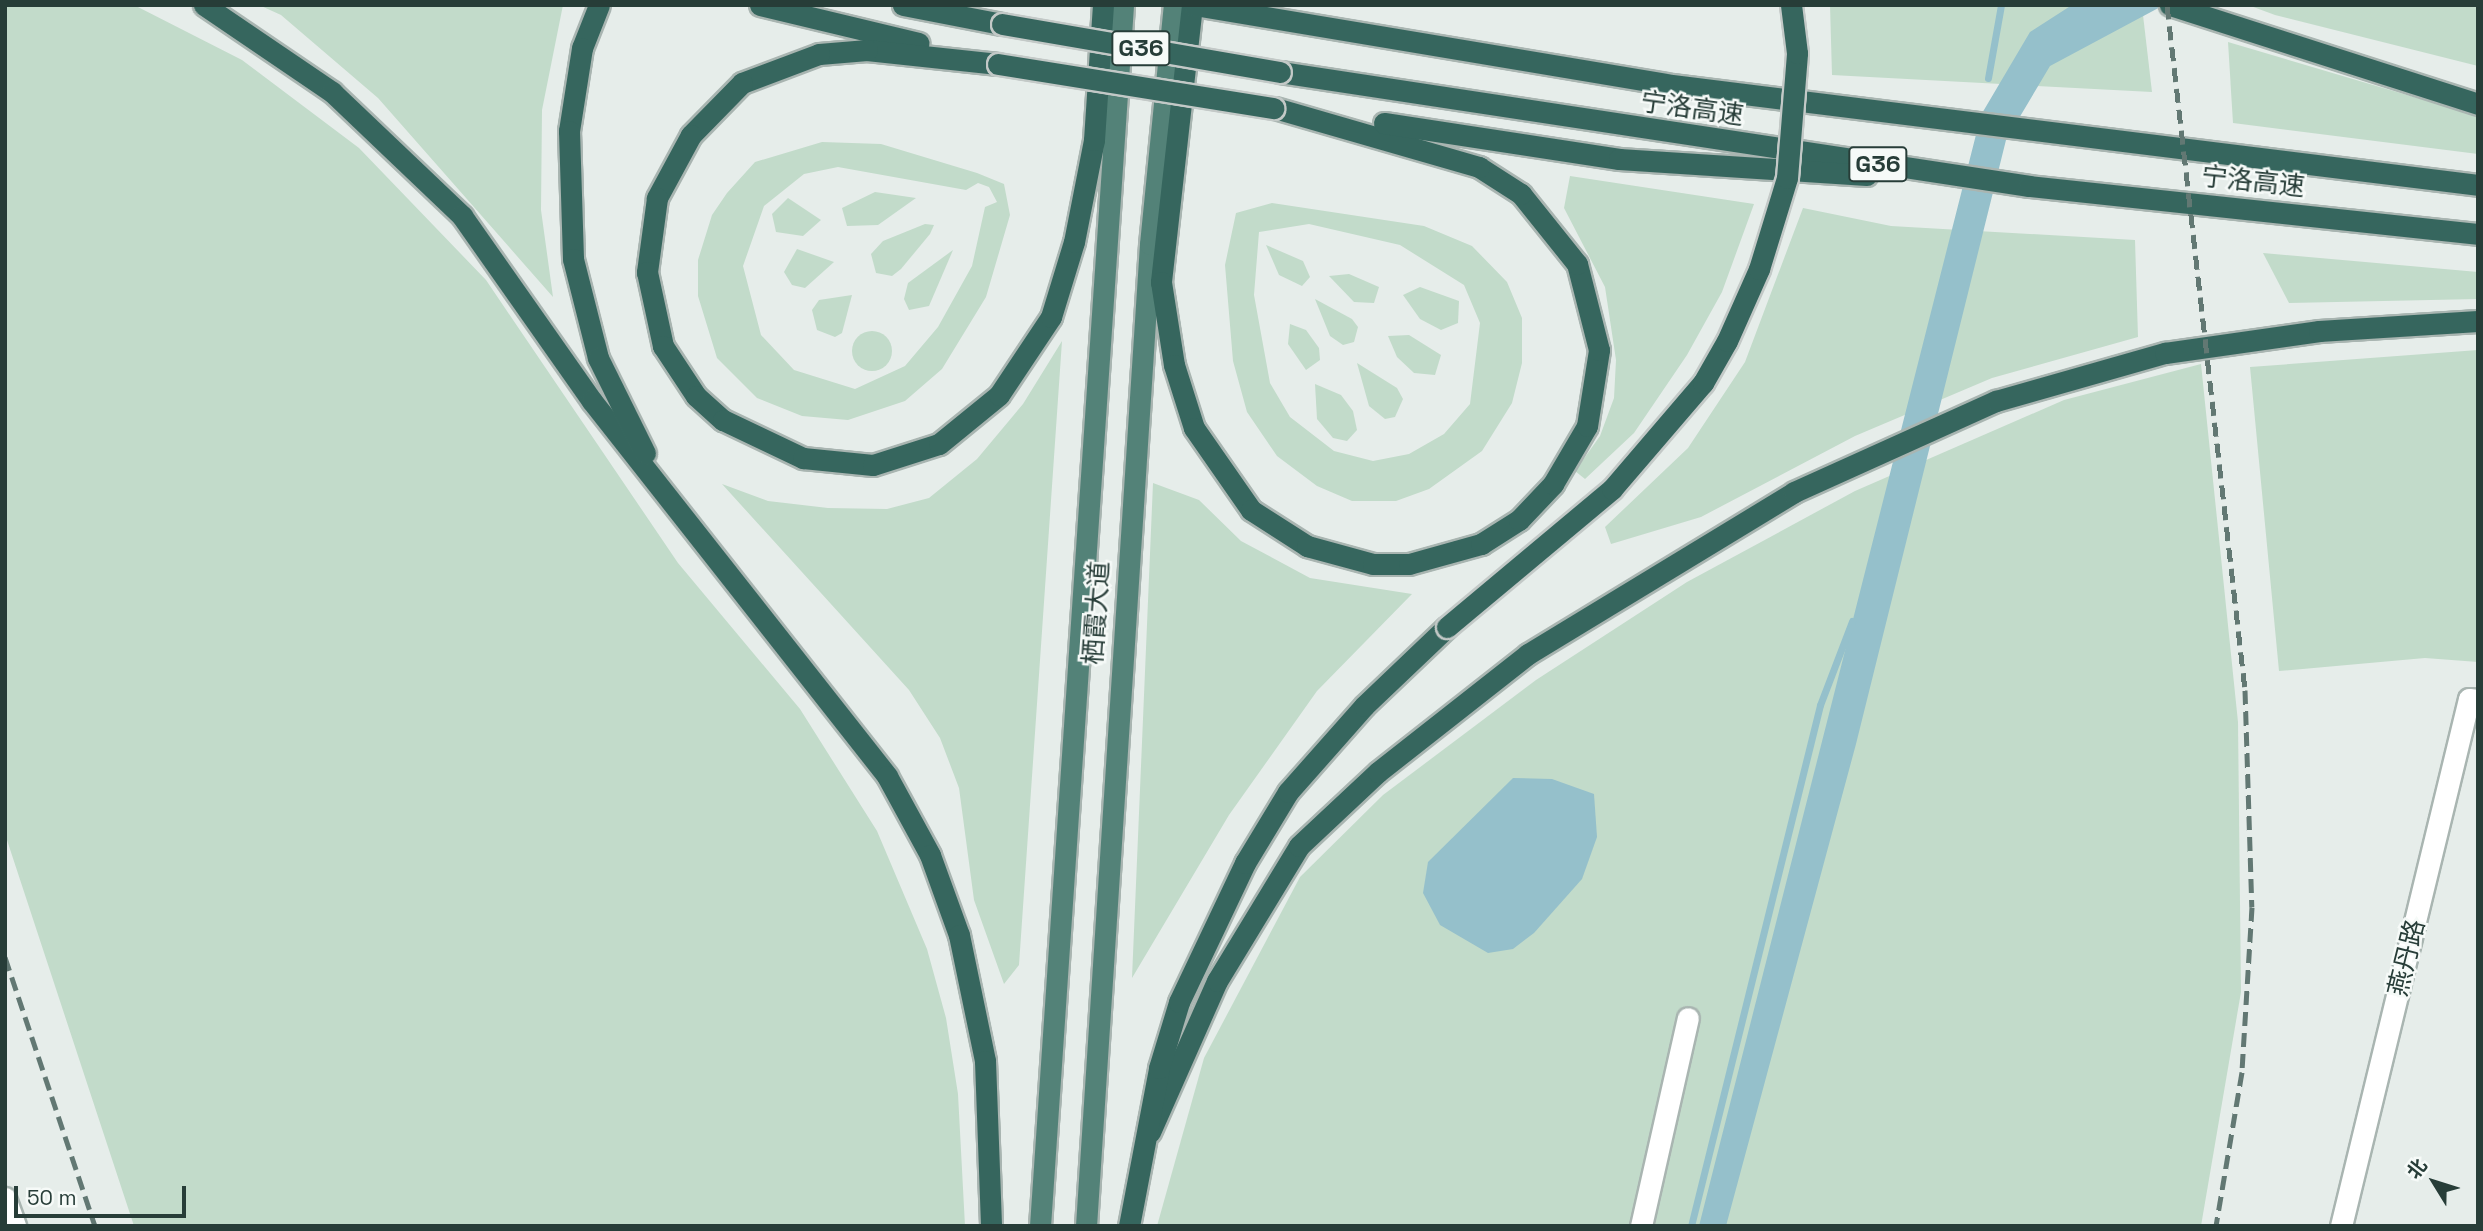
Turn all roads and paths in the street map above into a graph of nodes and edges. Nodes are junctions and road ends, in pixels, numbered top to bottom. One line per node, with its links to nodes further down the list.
1 (204, 5): 18 (highway)
2 (599, 5): 18 (highway)
3 (760, 5): 11 (highway)
4 (904, 5): 15 (highway, 宁洛高速 / G36, bridge)
5 (1102, 5): 11 (highway)
6 (1123, 5): 25 (highway, 栖霞大道)
7 (1174, 5): 26 (highway, 栖霞大道)
8 (1193, 5): 13 (highway); 14 (highway, 宁洛高速 / G36)
9 (1791, 5): 21 (highway, bridge)
10 (2170, 5): 12 (highway)
11 (970, 58): 13 (highway, bridge)
12 (2478, 104)
13 (1274, 108): 15 (highway)
14 (2478, 185)
15 (2029, 186): 16 (highway, 宁洛高速 / G36)
16 (2478, 234)
17 (2478, 321): 21 (highway)
18 (682, 519): 24 (highway)
19 (2478, 700): 29 (street, 燕丹路)
20 (1688, 1018): 28 (street)
21 (1150, 1132): 27 (highway)
22 (5, 1198): 23 (street)
23 (15, 1226)
24 (991, 1226)
25 (1040, 1226)
26 (1086, 1226)
27 (1129, 1226)
28 (1641, 1226)
29 (2342, 1226)

